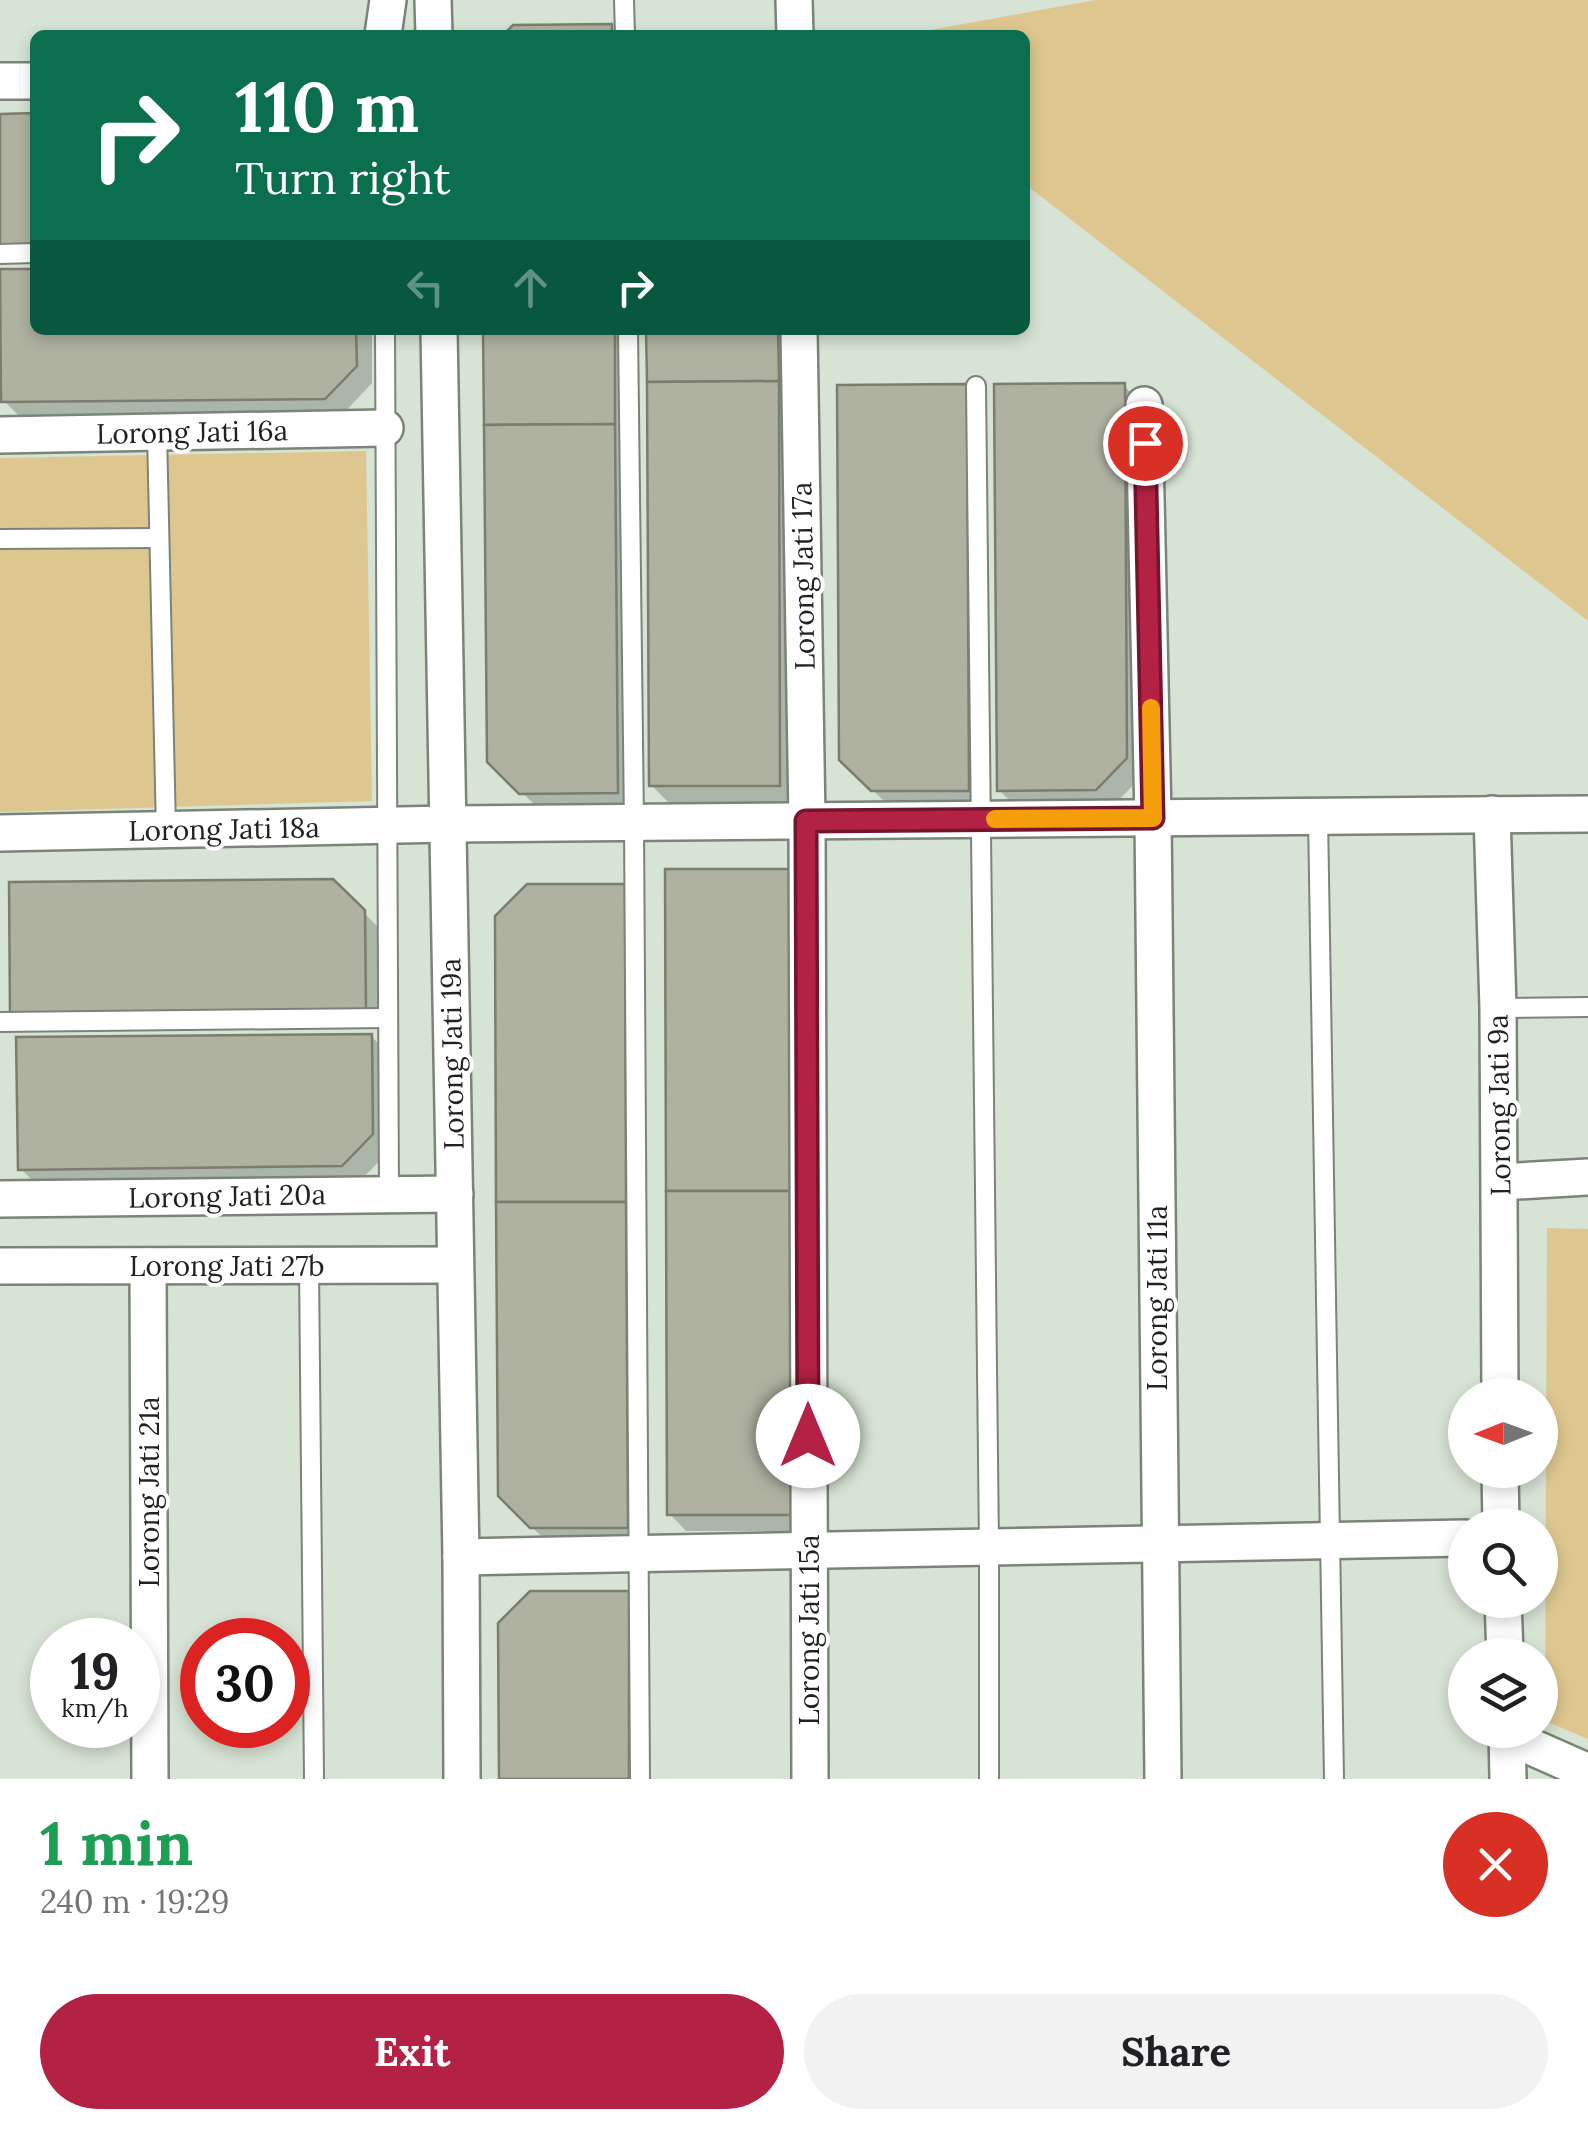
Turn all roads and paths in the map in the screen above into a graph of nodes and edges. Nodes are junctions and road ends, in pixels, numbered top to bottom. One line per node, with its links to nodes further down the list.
1 (388, 0): 5 (street)
2 (433, 0): 6 (street)
3 (624, 0): 7 (lane)
4 (794, 0): 8 (street)
5 (383, 30)
6 (434, 30)
7 (624, 30)
8 (794, 30)
9 (0, 81): 10 (street)
10 (30, 81)
11 (0, 254): 12 (lane)
12 (30, 254)
13 (386, 335): 19 (lane)
14 (439, 335): 31 (street, Lorong Jati 19a)
15 (628, 335): 30 (lane)
16 (799, 335): 29 (street, Lorong Jati 17a)
17 (976, 386): 28 (lane)
18 (1144, 406): 27 (street, Lorong Jati 11a)
19 (385, 428): 20 (street, Lorong Jati 16a); 32 (lane)
20 (157, 432): 21 (street, Lorong Jati 16a); 23 (lane)
21 (0, 435)
22 (0, 538): 23 (lane)
23 (159, 538): 33 (lane)
24 (1492, 814): 25 (street, Lorong Jati 18a); 26 (street, Lorong Jati 18a); 36 (street, Lorong Jati 9a)
25 (1588, 814)
26 (1318, 816): 27 (street, Lorong Jati 18a); 50 (lane)
27 (1153, 818): 28 (street, Lorong Jati 18a); 51 (street, Lorong Jati 11a)
28 (981, 820): 29 (street, Lorong Jati 18a); 52 (lane)
29 (806, 821): 30 (street, Lorong Jati 18a); 53 (street, Lorong Jati 15a)
30 (634, 823): 31 (street, Lorong Jati 18a); 54 (lane)
31 (448, 824): 32 (street, Lorong Jati 18a); 42 (street, Lorong Jati 19a)
32 (386, 826): 33 (street, Lorong Jati 18a); 37 (lane)
33 (166, 830): 34 (street, Lorong Jati 18a)
34 (0, 833)
35 (1588, 1007): 36 (lane)
36 (1498, 1008): 40 (street, Lorong Jati 9a)
37 (388, 1018): 38 (lane); 41 (lane)
38 (0, 1022)
39 (1588, 1177): 40 (street)
40 (1500, 1182): 48 (street, Lorong Jati 9a)
41 (389, 1194): 42 (street, Lorong Jati 20a); 43 (street, Lorong Jati 20a)
42 (455, 1194): 44 (street, Lorong Jati 19a)
43 (0, 1199)
44 (454, 1265): 47 (street, Lorong Jati 27b); 55 (street, Lorong Jati 19a)
45 (0, 1266): 46 (street, Lorong Jati 27b)
46 (148, 1266): 47 (street, Lorong Jati 27b); 59 (street, Lorong Jati 21a)
47 (310, 1266): 60 (lane)
48 (1500, 1378)
49 (1448, 1538): 50 (street)
50 (1328, 1541): 51 (street); 66 (lane)
51 (1159, 1544): 52 (street); 65 (street, Lorong Jati 11a)
52 (989, 1548): 53 (street); 64 (lane)
53 (808, 1550): 54 (street); 63 (street, Lorong Jati 15a)
54 (638, 1554): 55 (street); 62 (lane)
55 (461, 1557): 61 (street, Lorong Jati 19a)
56 (1507, 1748): 67 (street)
57 (1538, 1748): 58 (street)
58 (1588, 1772)
59 (150, 1779)
60 (314, 1779)
61 (462, 1779)
62 (640, 1779)
63 (810, 1779)
64 (989, 1779)
65 (1163, 1779)
66 (1334, 1779)
67 (1508, 1779)

